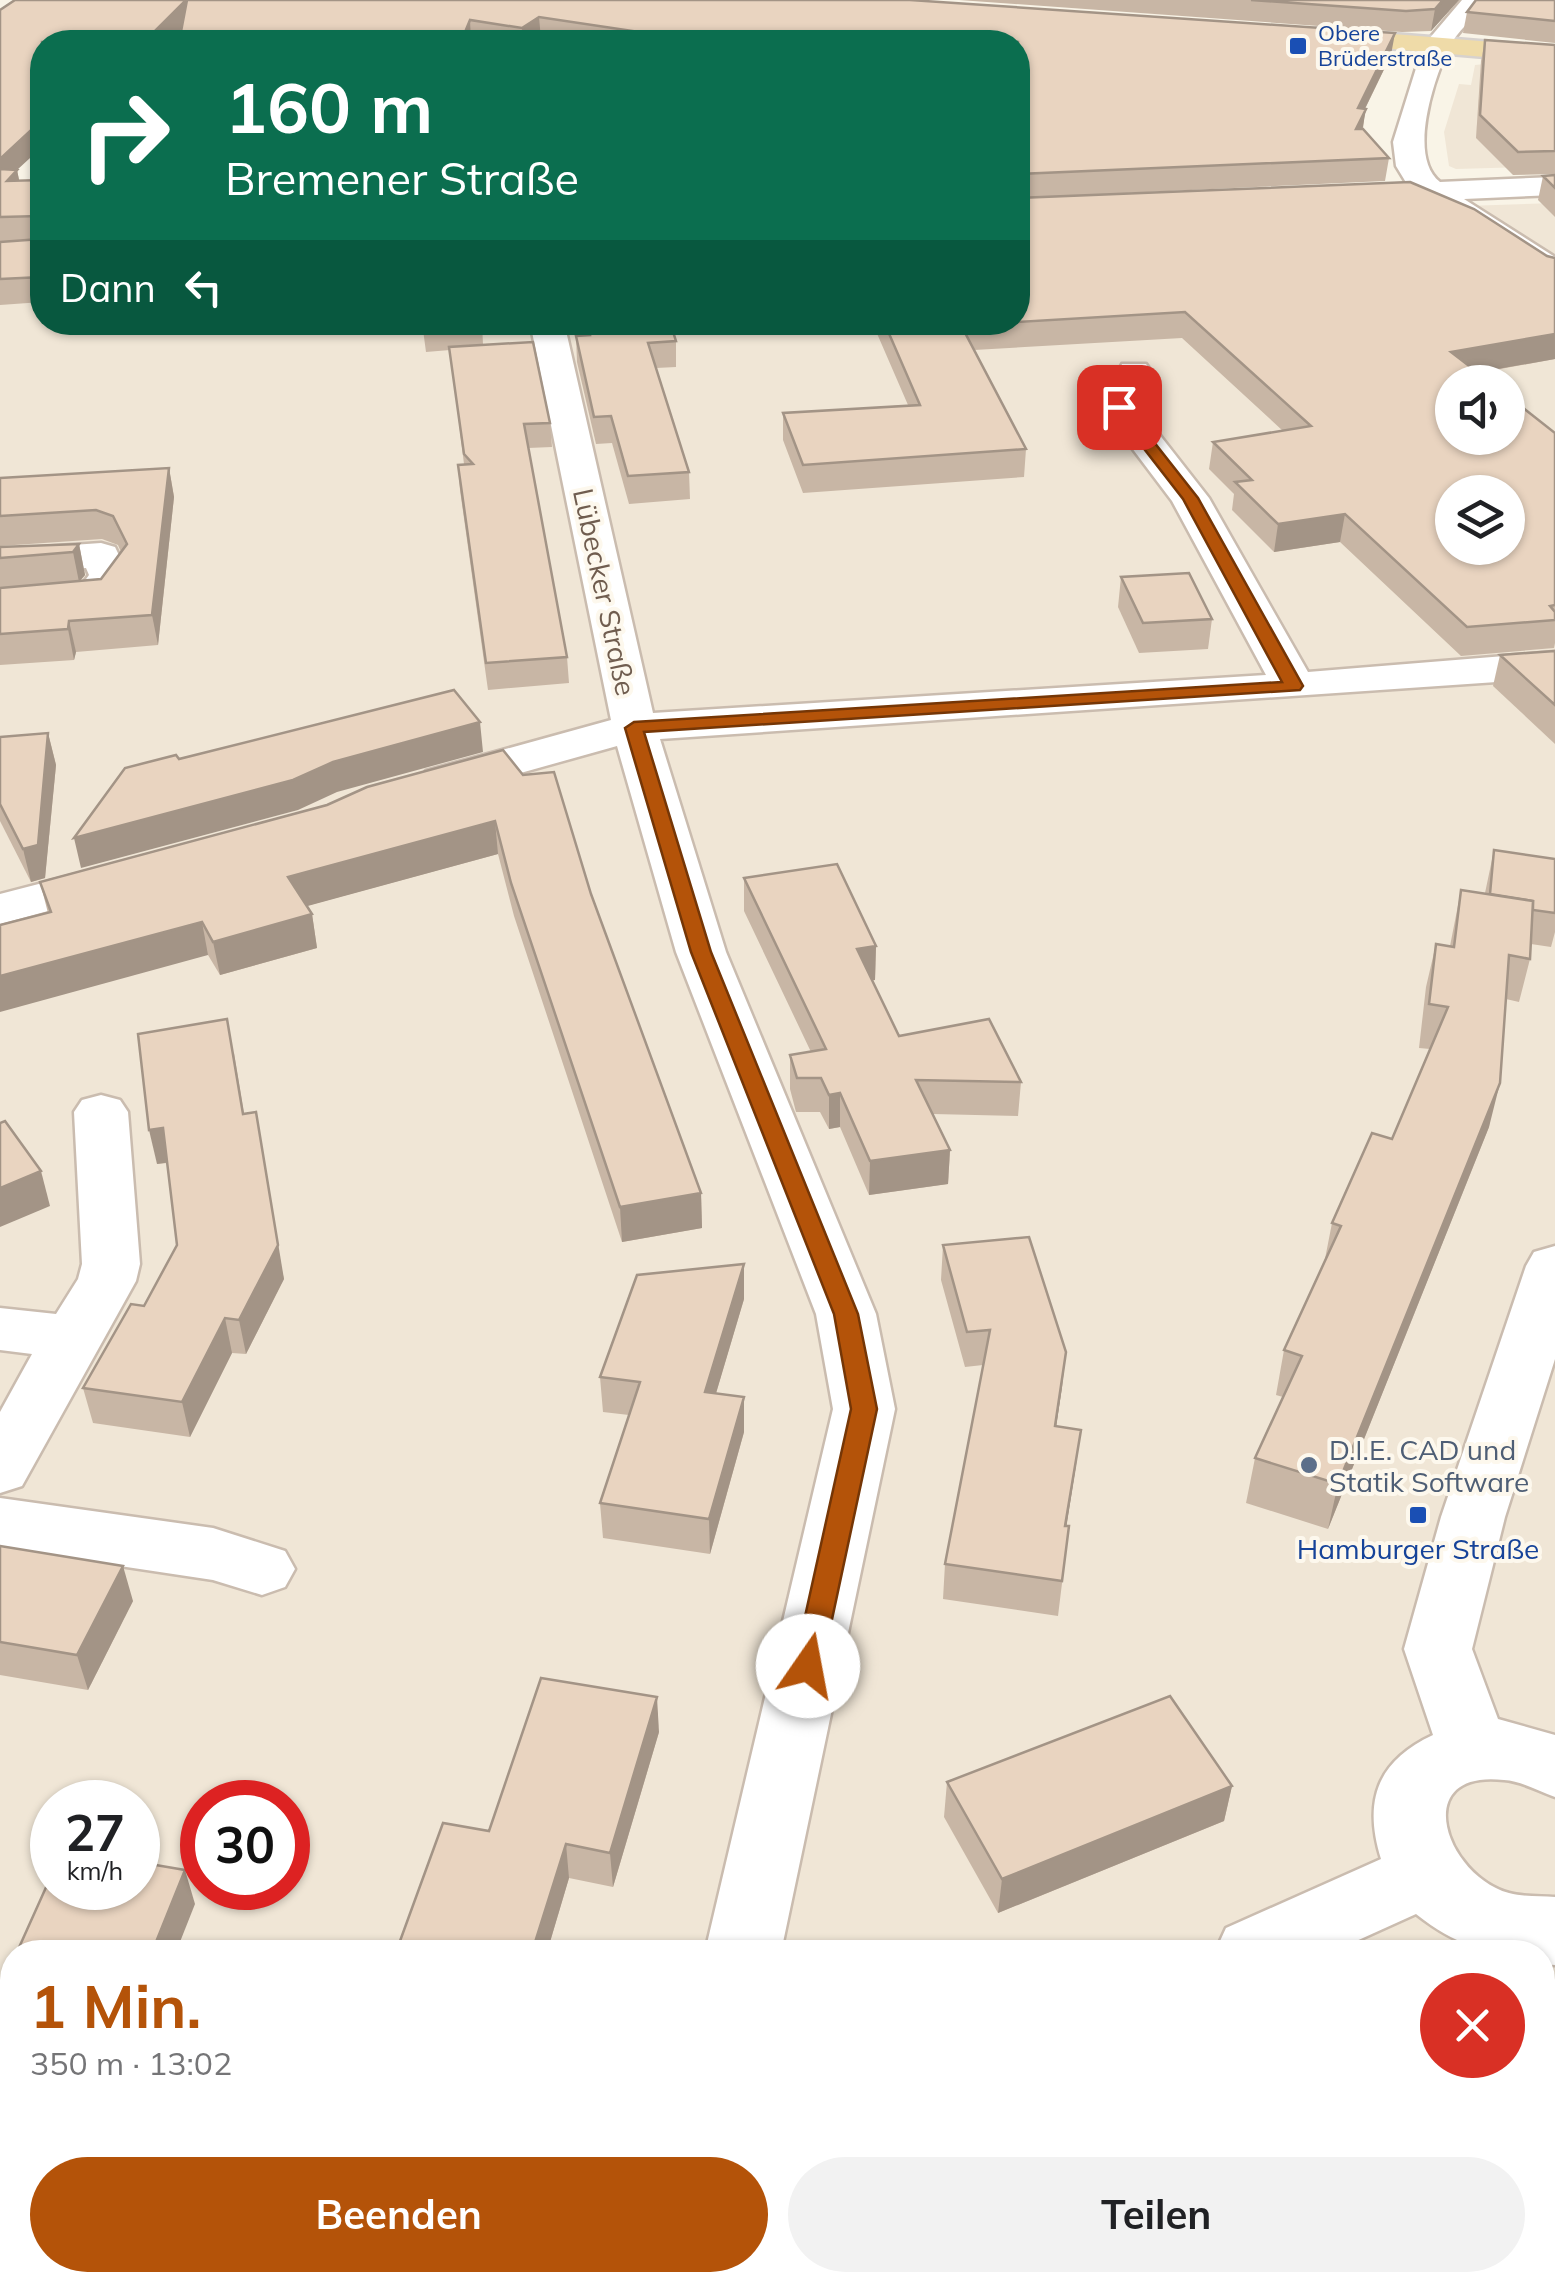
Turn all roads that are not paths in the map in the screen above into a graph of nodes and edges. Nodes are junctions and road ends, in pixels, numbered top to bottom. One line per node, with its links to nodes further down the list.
1 (1475, 0): 3 (street)
2 (1293, 34): 3 (main road)
3 (1436, 46): 4 (main road); 6 (street)
4 (1555, 55)
5 (1555, 186): 6 (street)
6 (1432, 192): 7 (street); 8 (street)
7 (1334, 196)
8 (1555, 271)
9 (549, 335): 15 (street, Lübecker Straße)
10 (1134, 371): 14 (street)
11 (0, 562): 12 (street)
12 (0, 603)
13 (1555, 665): 14 (street)
14 (1294, 686): 15 (street)
15 (634, 728): 16 (street); 30 (street, Lübecker Straße)
16 (409, 790)
17 (164, 865): 18 (street)
18 (0, 909)
19 (101, 1112): 22 (street)
20 (1555, 1266): 26 (street)
21 (0, 1328): 22 (street)
22 (72, 1337): 23 (street)
23 (0, 1469)
24 (0, 1522): 25 (street)
25 (262, 1569)
26 (1474, 1750): 27 (street); 28 (street)
27 (1555, 1767)
28 (1426, 1874): 29 (street); 31 (street)
29 (1555, 1931)
30 (746, 1940)
31 (1280, 1940)

